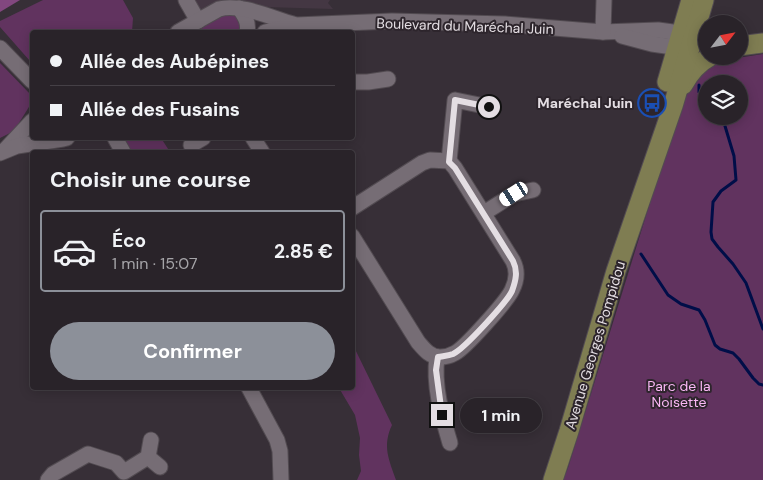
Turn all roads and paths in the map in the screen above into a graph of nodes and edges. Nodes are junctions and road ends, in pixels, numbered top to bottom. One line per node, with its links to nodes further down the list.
1 (186, 0): 8 (street)
2 (604, 0): 13 (street)
3 (691, 0): 14 (main road, Avenue Georges Pompidou)
4 (704, 0): 14 (main road, Avenue Georges Pompidou)
5 (709, 0): 7 (main road)
6 (239, 8): 8 (street); 9 (street, Boulevard du Maréchal Juin); 11 (street)
7 (708, 15)
8 (198, 21): 10 (street)
9 (296, 25): 12 (street, Boulevard du Maréchal Juin); 13 (street, Boulevard du Maréchal Juin)
10 (182, 30)
11 (247, 30)
12 (273, 30)
13 (603, 32): 14 (street, Boulevard du Maréchal Juin)
14 (692, 42): 20 (main road, Avenue Georges Pompidou); 28 (main road, Avenue Georges Pompidou)
15 (0, 48): 18 (street)
16 (699, 65): 20 (main road)
17 (388, 78): 19 (street)
18 (30, 79)
19 (355, 82)
20 (673, 106): 28 (main road, Avenue Georges Pompidou)
21 (489, 107): 25 (street)
22 (30, 122): 24 (street)
23 (52, 140): 24 (street)
24 (3, 151)
25 (449, 162): 27 (street); 29 (street)
26 (533, 190): 29 (street)
27 (355, 206)
28 (637, 210): 39 (main road, Avenue Georges Pompidou)
29 (484, 213): 31 (street)
30 (355, 241): 31 (street)
31 (438, 357): 34 (street)
32 (250, 390): 38 (street)
33 (151, 440): 35 (street)
34 (450, 443)
35 (148, 457): 36 (street); 37 (street)
36 (160, 467)
37 (48, 480)
38 (281, 480)
39 (553, 480)

